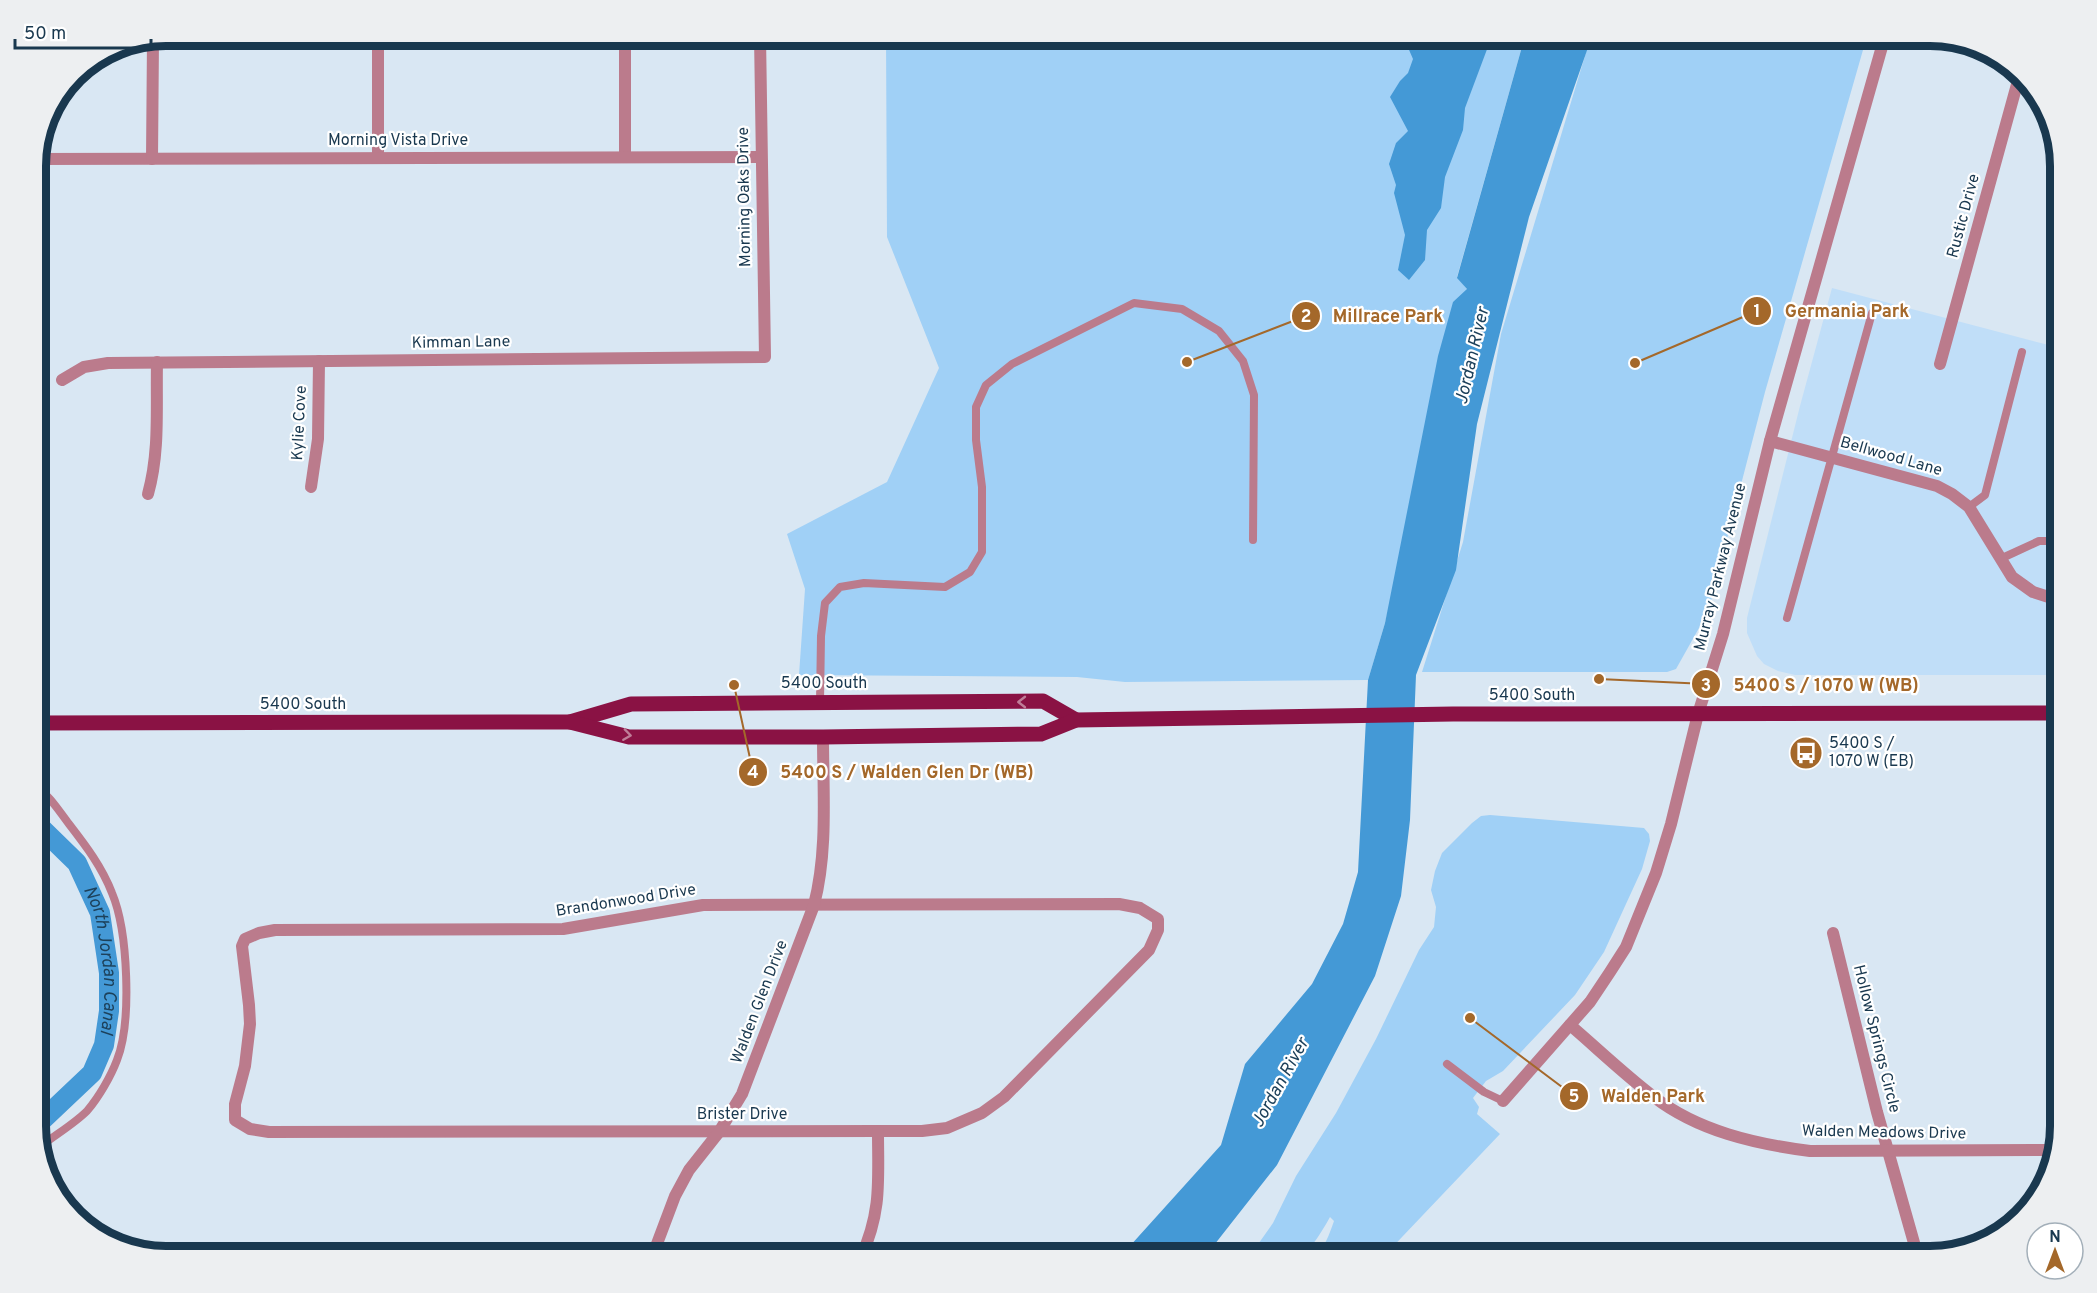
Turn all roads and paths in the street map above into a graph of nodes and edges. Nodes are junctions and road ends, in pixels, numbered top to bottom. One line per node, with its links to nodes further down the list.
1 (378, 46): 9 (street)
2 (625, 46): 7 (street)
3 (760, 46): 8 (street, Morning Oaks Drive)
4 (1883, 46): 19 (street, Murray Parkway Avenue)
5 (153, 48): 11 (street)
6 (2017, 84): 17 (street, Rustic Drive)
7 (625, 157): 8 (street, Morning Vista Drive); 9 (street, Morning Vista Drive)
8 (761, 157): 14 (street, Morning Oaks Drive)
9 (378, 158): 11 (street, Morning Vista Drive)
10 (47, 159): 11 (street, Morning Vista Drive)
11 (152, 159)
12 (1872, 313): 20 (lane)
13 (2022, 352): 23 (lane)
14 (765, 357): 15 (street, Kimman Lane)
15 (319, 361): 16 (street, Kimman Lane); 21 (street, Kylie Cove)
16 (157, 362): 18 (street, Kimman Lane); 22 (street)
17 (1940, 364)
18 (62, 380)
19 (1770, 441): 20 (street, Bellwood Lane); 31 (street, Murray Parkway Avenue)
20 (1832, 457): 23 (street, Bellwood Lane); 28 (lane)
21 (311, 487)
22 (148, 495)
23 (1969, 507): 26 (street, Bellwood Lane)
24 (1253, 540): 29 (lane)
25 (2050, 541): 26 (lane)
26 (2000, 559): 27 (street, Bellwood Lane)
27 (2050, 598)
28 (1787, 618)
29 (820, 702): 32 (main road, 5400 South, one-way to 29); 33 (main road, 5400 South)
30 (2050, 713): 31 (main road, 5400 South)
31 (1698, 714): 32 (main road, 5400 South); 40 (street, Murray Parkway Avenue)
32 (1076, 720): 35 (main road, 5400 South)
33 (570, 722): 34 (main road, 5400 South); 35 (main road, 5400 South, one-way to 35)
34 (47, 723)
35 (823, 737): 37 (street, Walden Glen Drive)
36 (47, 796): 46 (lane)
37 (814, 905): 38 (street, Brandonwood Drive); 43 (street, Brandonwood Drive); 45 (street, Walden Glen Drive)
38 (1158, 919): 44 (street, Brister Drive)
39 (1833, 933): 48 (street, Hollow Springs Circle)
40 (1570, 1025): 42 (street, Murray Parkway Avenue); 48 (street, Walden Meadows Drive)
41 (1447, 1064): 42 (lane)
42 (1503, 1101)
43 (235, 1120): 45 (street, Brister Drive)
44 (878, 1131): 45 (street, Brister Drive); 50 (street)
45 (719, 1132): 49 (street, Walden Glen Drive)
46 (48, 1141)
47 (2047, 1150): 48 (street, Walden Meadows Drive)
48 (1889, 1152): 51 (street, Hollow Springs Circle)
49 (655, 1246)
50 (865, 1246)
51 (1915, 1246)

